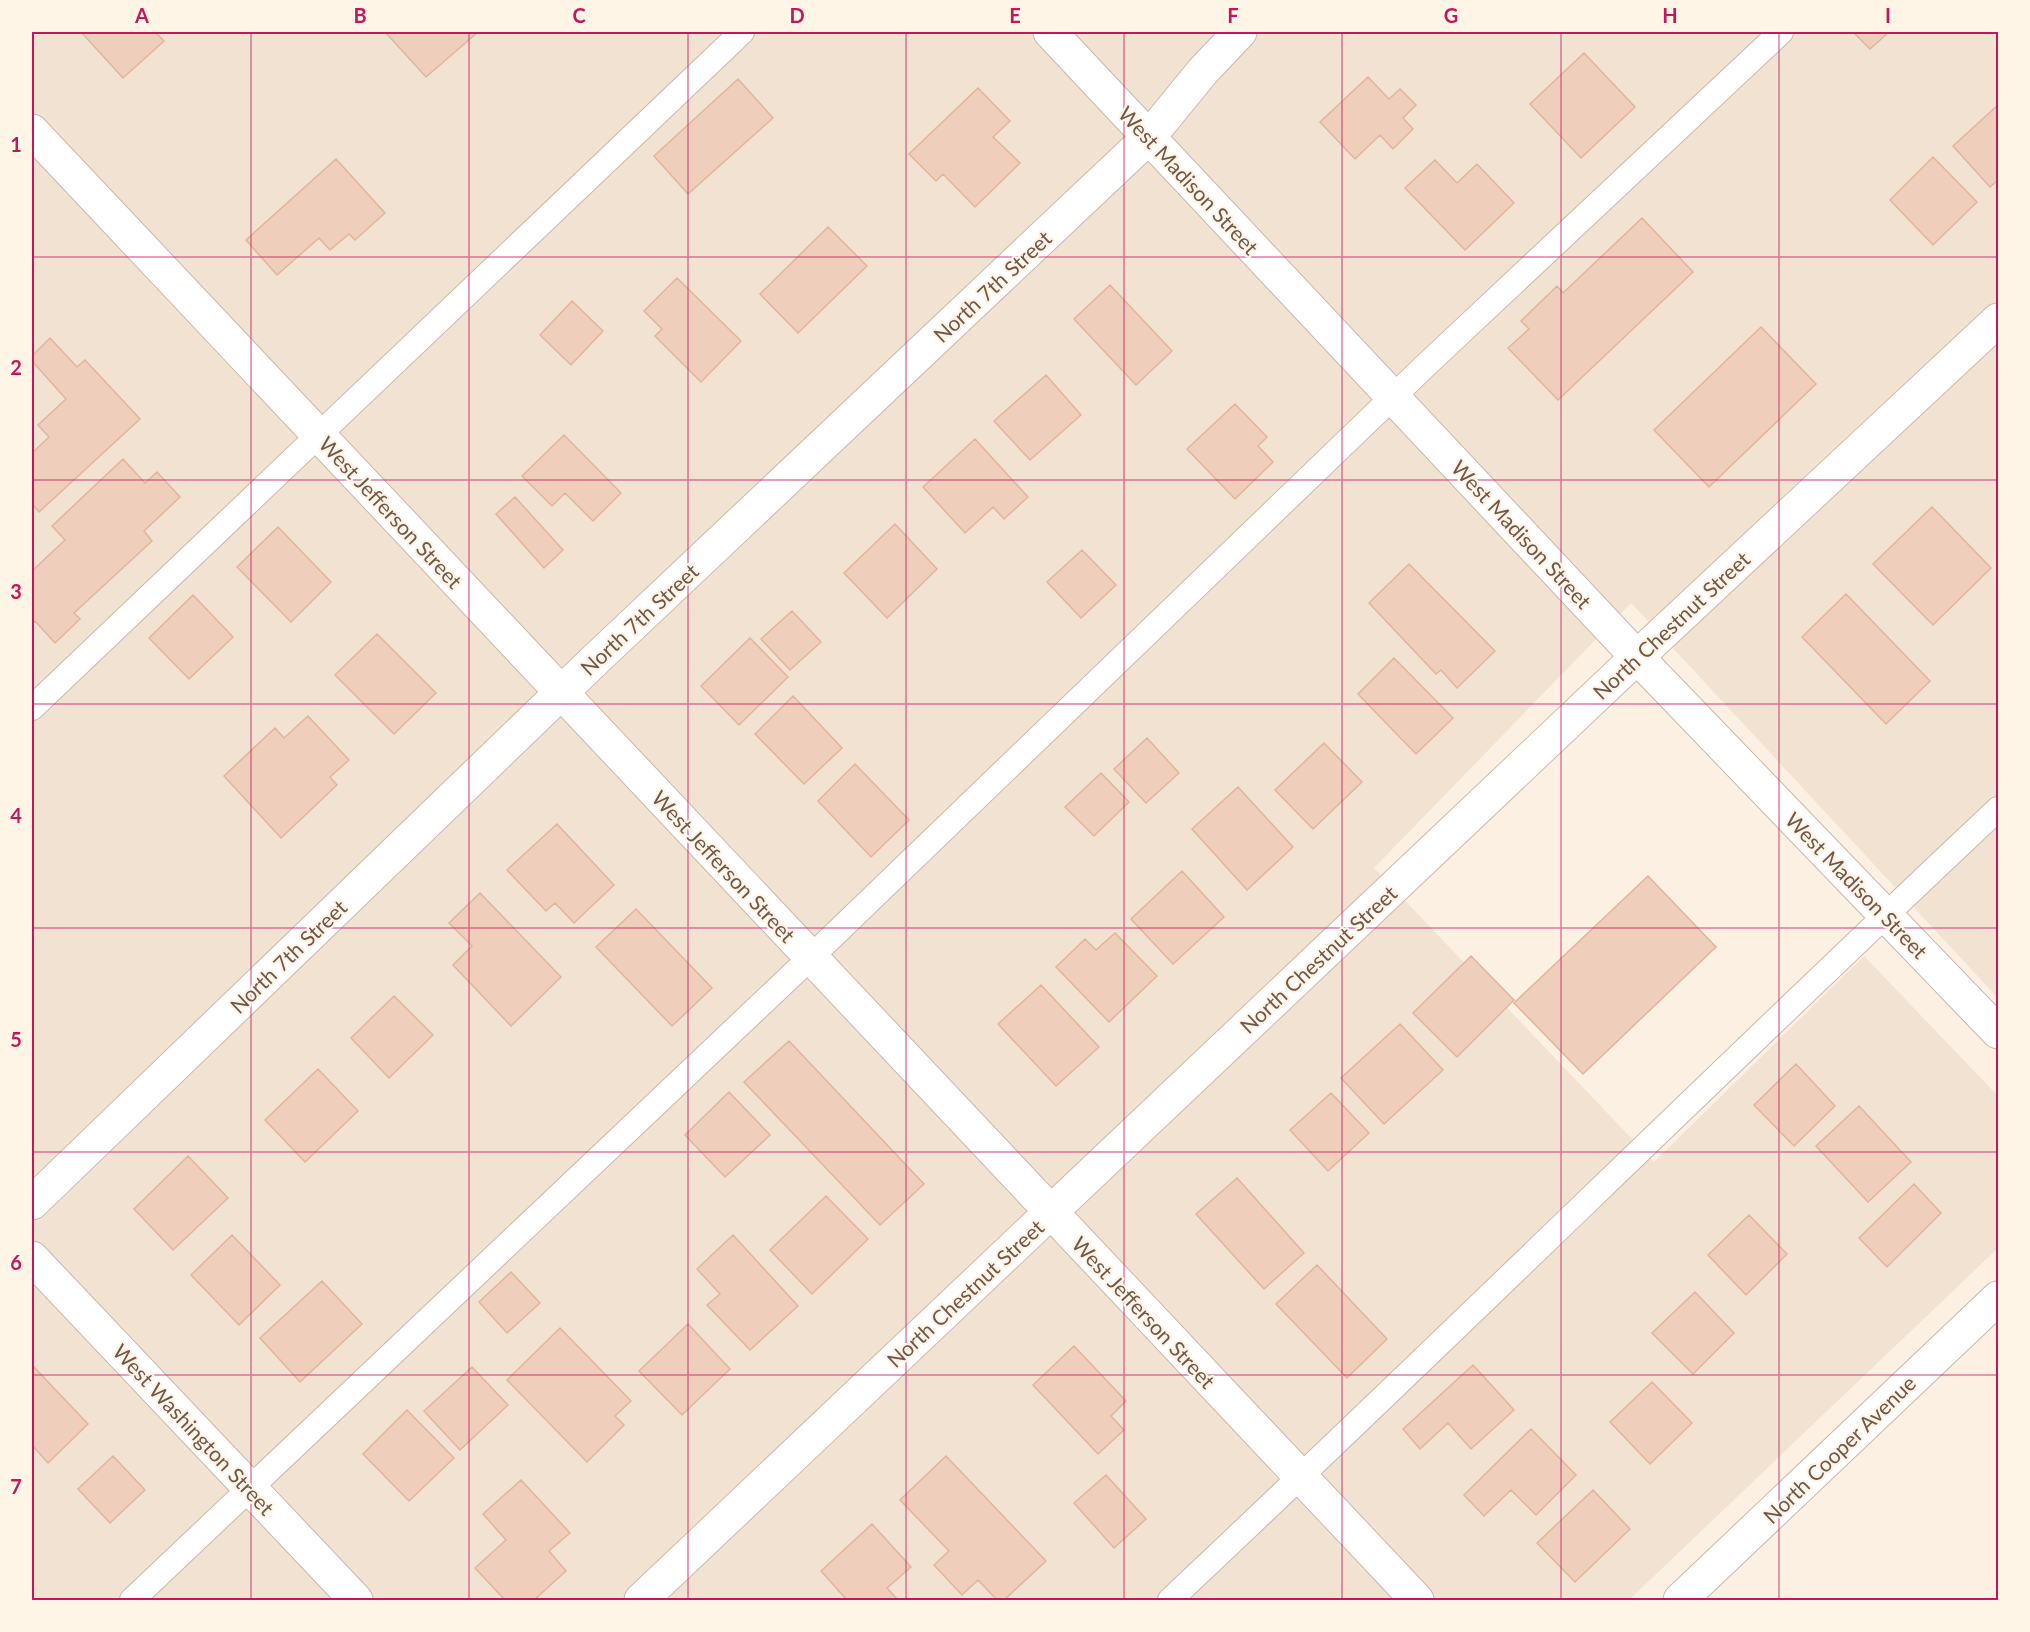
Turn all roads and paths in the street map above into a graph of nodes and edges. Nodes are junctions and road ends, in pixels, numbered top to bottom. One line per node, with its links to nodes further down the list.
1 (742, 32): 9 (lane)
2 (1050, 32): 6 (street, West Madison Street)
3 (1240, 32): 6 (street, North 7th Street)
4 (1781, 32): 8 (lane)
5 (32, 132): 9 (street, West Jefferson Street)
6 (1149, 137): 8 (street, West Madison Street); 11 (street, North 7th Street)
7 (1998, 320): 10 (street, North Chestnut Street)
8 (1393, 396): 10 (street, West Madison Street); 15 (lane)
9 (318, 435): 11 (street, West Jefferson Street); 12 (lane)
10 (1637, 657): 14 (street, West Madison Street); 18 (street, North Chestnut Street)
11 (561, 693): 15 (street, West Jefferson Street); 17 (street, North 7th Street)
12 (32, 708)
13 (1998, 809): 14 (lane)
14 (1886, 915): 16 (street, West Madison Street); 21 (lane)
15 (810, 958): 18 (street, West Jefferson Street); 22 (lane)
16 (1998, 1032)
17 (32, 1203)
18 (1050, 1213): 21 (street, West Jefferson Street); 25 (street, North Chestnut Street)
19 (32, 1258): 22 (street, West Washington Street)
20 (1998, 1298): 28 (street, North Cooper Avenue)
21 (1300, 1478): 26 (lane); 27 (street, West Jefferson Street)
22 (250, 1489): 23 (lane); 24 (street, West Washington Street)
23 (132, 1600)
24 (356, 1600)
25 (641, 1600)
26 (1170, 1600)
27 (1417, 1600)
28 (1680, 1600)

